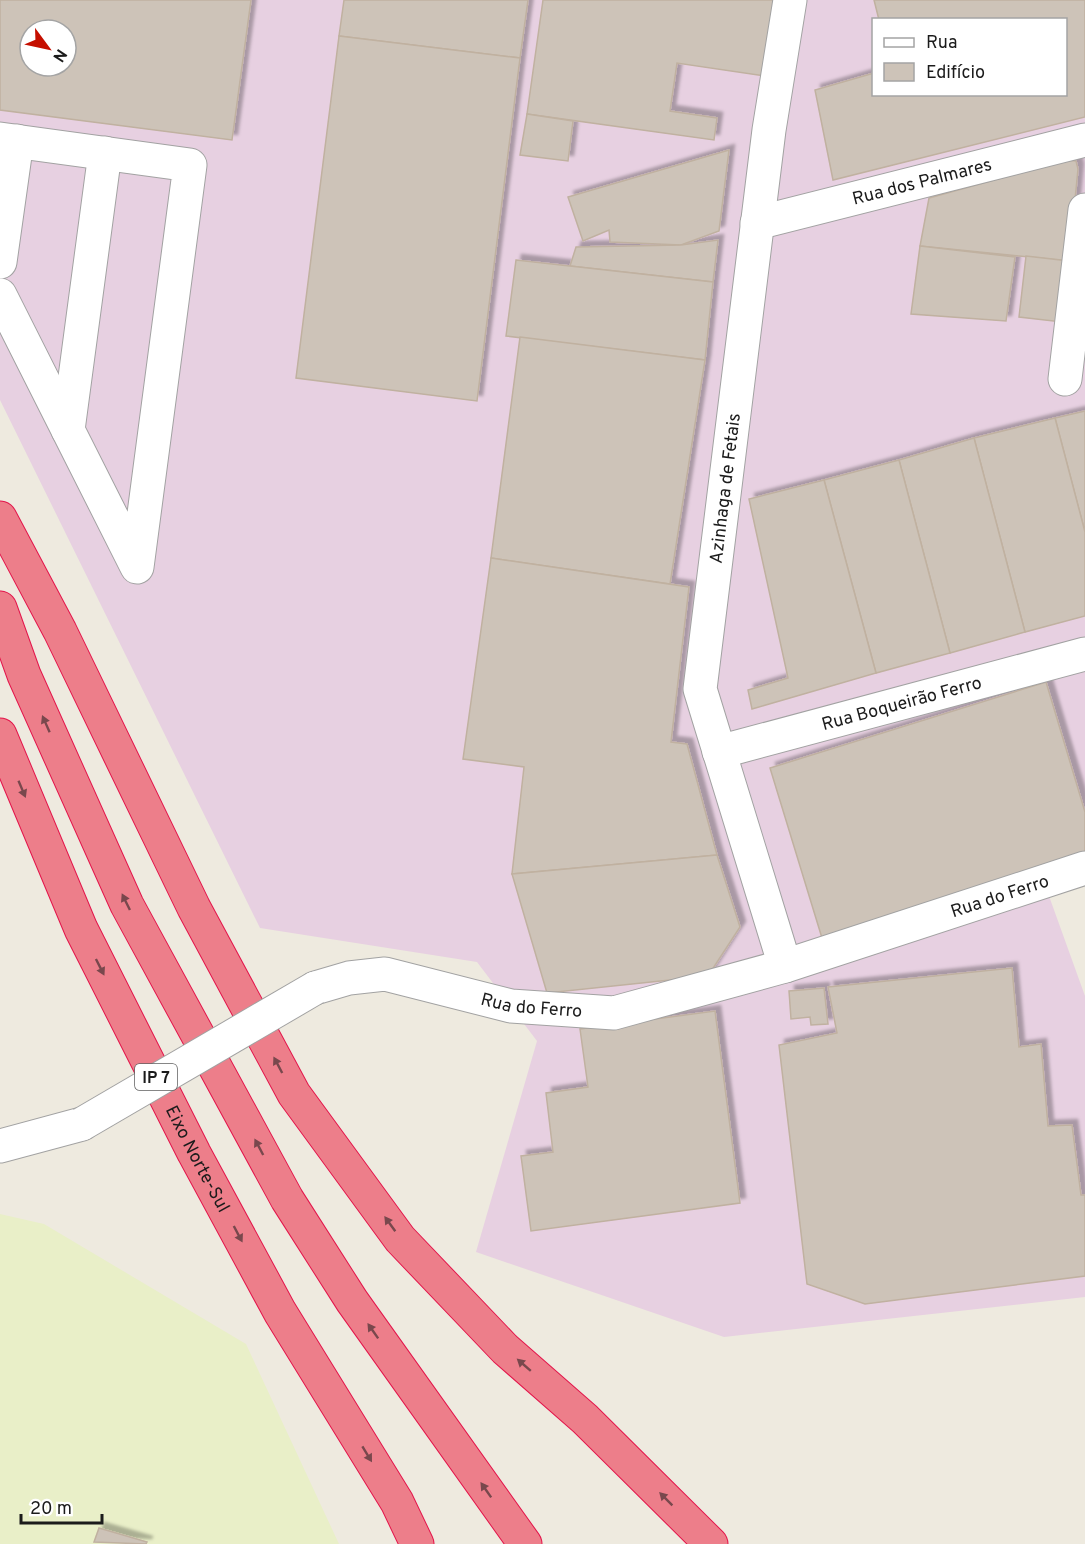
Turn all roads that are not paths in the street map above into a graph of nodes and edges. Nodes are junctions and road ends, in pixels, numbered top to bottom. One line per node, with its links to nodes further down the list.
1 (790, 0): 6 (street, Azinhaga de Fetais)
2 (9, 140): 4 (street); 7 (street)
3 (1085, 140): 6 (street, Rua dos Palmares)
4 (105, 153): 10 (street); 10 (street)
5 (1085, 210): 9 (street)
6 (757, 223): 15 (street, Azinhaga de Fetais)
7 (0, 262)
8 (0, 295): 10 (street)
9 (1065, 379)
10 (68, 430)
11 (0, 518): 20 (highway, one-way to 11)
12 (0, 608): 23 (highway, one-way to 12)
13 (1085, 654): 15 (street, Rua Boqueirão Ferro)
14 (0, 735): 19 (highway, Eixo Norte-Sul / IP 7, one-way to 19)
15 (719, 752): 17 (street, Azinhaga de Fetais)
16 (1085, 868): 17 (street, Rua do Ferro)
17 (785, 966): 18 (street, Rua do Ferro, bridge)
18 (0, 1146)
19 (397, 1502): 21 (highway); 22 (highway)
20 (709, 1542)
21 (417, 1544)
22 (429, 1544)
23 (525, 1544)

